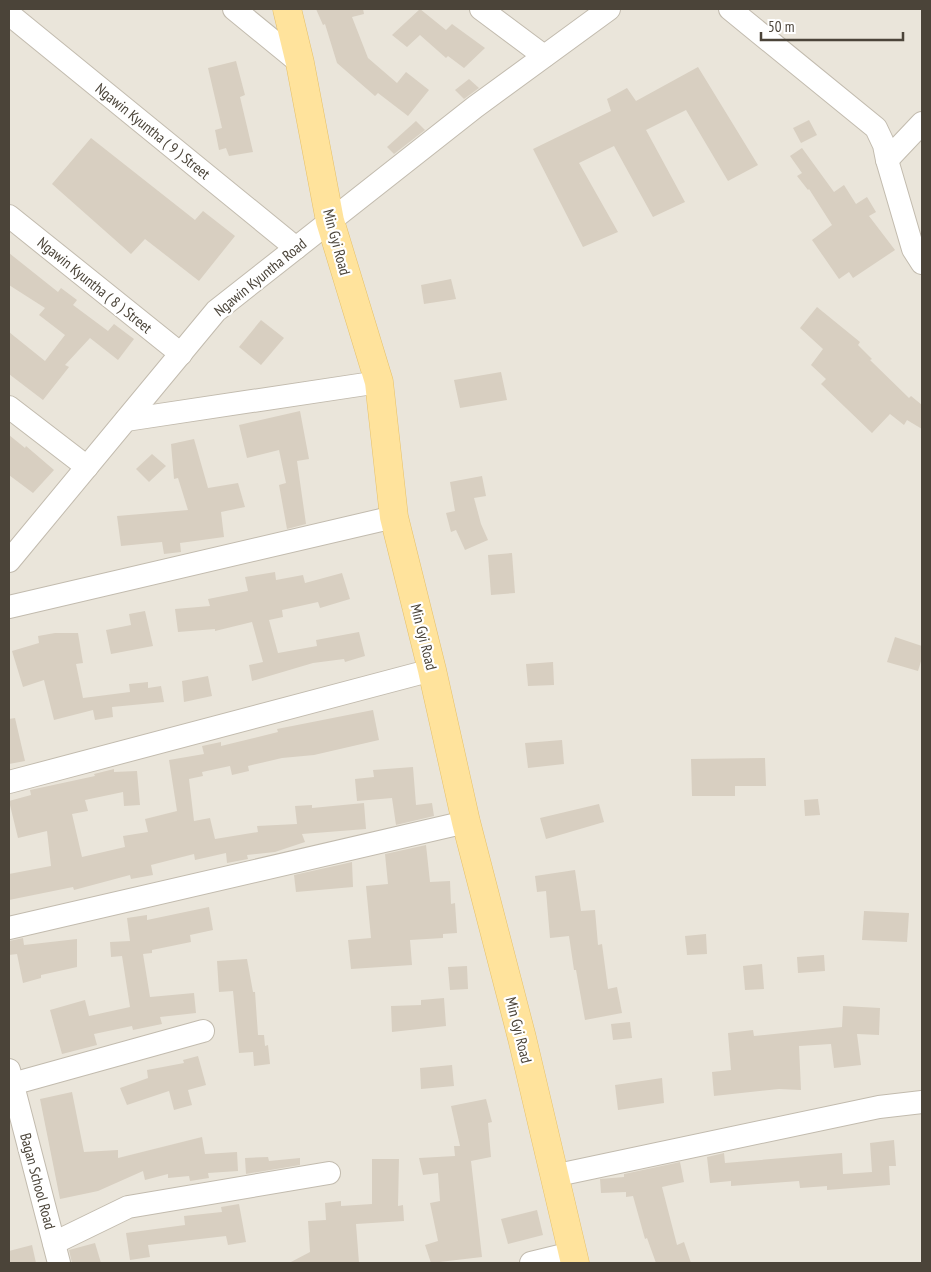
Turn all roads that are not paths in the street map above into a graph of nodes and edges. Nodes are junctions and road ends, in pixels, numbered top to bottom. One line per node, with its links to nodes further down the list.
1 (234, 9): 8 (street)
2 (287, 9): 8 (main road, Min Gyi Road)
3 (481, 9): 7 (street)
4 (609, 9): 7 (street, Ngawin Kyuntha Road)
5 (730, 9): 10 (street)
6 (9, 14): 13 (street, Ngawin Kyuntha ( 9 ) Street)
7 (544, 56): 12 (street, Ngawin Kyuntha Road)
8 (300, 62): 12 (main road, Min Gyi Road)
9 (922, 123): 10 (street)
10 (887, 160): 14 (street)
11 (9, 216): 15 (street, Ngawin Kyuntha ( 8 ) Street)
12 (330, 221): 13 (street, Ngawin Kyuntha Road); 16 (main road, Min Gyi Road)
13 (296, 248): 15 (street, Ngawin Kyuntha Road)
14 (922, 263)
15 (181, 354): 18 (street, Ngawin Kyuntha Road)
16 (379, 382): 18 (street); 20 (main road, Min Gyi Road)
17 (9, 407): 19 (street)
18 (126, 420): 19 (street, Ngawin Kyuntha Road)
19 (86, 467): 21 (street, Ngawin Kyuntha Road)
20 (394, 517): 22 (street); 23 (main road, Min Gyi Road)
21 (9, 561)
22 (9, 607)
23 (432, 670): 24 (street); 25 (main road, Min Gyi Road)
24 (9, 782)
25 (466, 822): 26 (street); 31 (main road, Min Gyi Road)
26 (9, 928)
27 (203, 1031): 28 (street)
28 (10, 1077): 32 (street, Bagan School Road)
29 (922, 1102): 31 (street)
30 (329, 1173): 32 (street)
31 (553, 1176): 33 (main road, Min Gyi Road)
32 (56, 1253)
33 (573, 1258): 34 (street)
34 (531, 1263)

